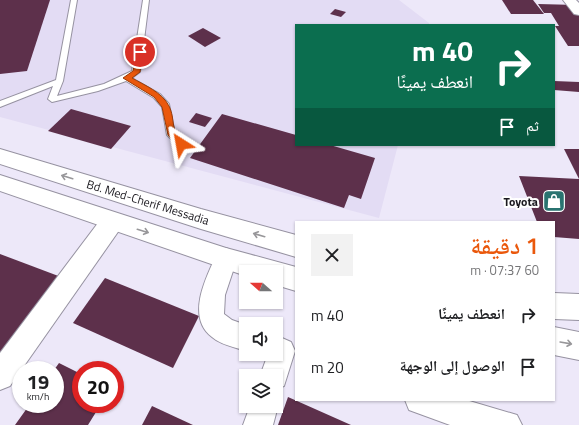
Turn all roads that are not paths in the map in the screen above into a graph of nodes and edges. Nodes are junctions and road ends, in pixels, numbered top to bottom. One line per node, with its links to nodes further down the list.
1 (74, 0): 6 (lane)
2 (146, 0): 5 (lane)
3 (569, 0): 4 (street)
4 (579, 10)
5 (127, 78): 6 (lane); 8 (lane)
6 (59, 81): 7 (lane)
7 (0, 104)
8 (181, 144)
9 (0, 156): 12 (highway, Bd. Med-Cherif Messadia, one-way to 9)
10 (0, 182): 11 (highway)
11 (112, 222): 13 (highway, one-way to 13); 22 (street)
12 (295, 246)
13 (226, 259): 14 (highway); 19 (street)
14 (247, 265)
15 (283, 275): 16 (highway)
16 (295, 279)
17 (555, 306): 18 (highway)
18 (579, 308)
19 (239, 335)
20 (555, 341): 21 (highway, one-way to 21)
21 (579, 346)
22 (0, 376)
23 (422, 401): 26 (street)
24 (262, 413): 25 (street)
25 (258, 425)
26 (508, 425)

